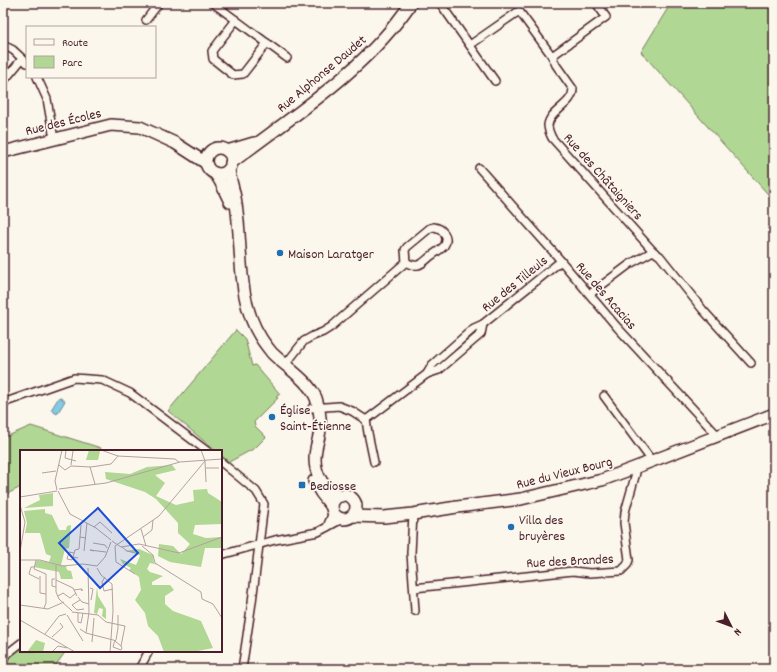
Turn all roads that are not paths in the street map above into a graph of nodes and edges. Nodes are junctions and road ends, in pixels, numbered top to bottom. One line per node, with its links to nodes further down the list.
1 (159, 3): 7 (street)
2 (213, 3): 8 (street)
3 (412, 3): 19 (street, Rue Alphonse Daudet)
4 (440, 3): 11 (street)
5 (596, 3): 12 (street)
6 (519, 7): 11 (street, Rue des Châtaigniers); 12 (street, Rue des Châtaigniers)
7 (146, 20)
8 (236, 20): 9 (street); 9 (street)
9 (267, 43): 13 (street)
10 (3, 45): 14 (street)
11 (470, 45): 16 (street)
12 (552, 56): 29 (street, Rue des Châtaigniers)
13 (287, 58)
14 (25, 61): 17 (street)
15 (37, 78): 18 (street)
16 (495, 81)
17 (3, 82)
18 (54, 139): 20 (street, Rue des Écoles); 22 (street, Rue des Écoles)
19 (260, 141): 21 (street, Rue Alphonse Daudet); 25 (street, Rue Alphonse Daudet)
20 (175, 143): 23 (street, Rue des Écoles); 24 (street, Rue des Écoles)
21 (227, 151): 23 (street); 25 (street)
22 (3, 152)
23 (210, 152): 24 (street)
24 (206, 163): 27 (street)
25 (230, 166): 27 (street); 28 (street)
26 (479, 168): 30 (street, Rue des Acacias)
27 (215, 173): 28 (street)
28 (238, 220): 34 (street)
29 (653, 251): 32 (street); 33 (street)
30 (561, 261): 32 (street, Rue des Acacias); 39 (street, Rue des Tilleuls)
31 (406, 262): 31 (street); 34 (street)
32 (590, 294): 40 (street, Rue des Acacias)
33 (751, 363)
34 (288, 368): 37 (street)
35 (604, 396): 42 (street)
36 (3, 404): 41 (street)
37 (315, 408): 39 (street); 46 (street); 47 (street)
38 (774, 414): 40 (street, Rue du Vieux Bourg)
39 (366, 420): 43 (street)
40 (718, 436): 42 (street, Rue du Vieux Bourg)
41 (206, 450)
42 (652, 461): 45 (street, Rue du Vieux Bourg)
43 (374, 462)
44 (222, 463): 50 (street)
45 (634, 468): 48 (street, Rue du Vieux Bourg); 52 (street, Rue des Brandes)
46 (341, 496): 47 (street); 47 (street)
47 (343, 512): 48 (street, Rue du Vieux Bourg); 49 (street); 49 (street, Rue du Vieux Bourg)
48 (413, 514): 52 (street)
49 (327, 527): 50 (street, Rue du Vieux Bourg)
50 (259, 545): 51 (street, Rue du Vieux Bourg); 58 (street)
51 (222, 555)
52 (414, 588): 53 (street)
53 (415, 611)
54 (20, 644): 56 (street)
55 (148, 652): 57 (street)
56 (3, 657)
57 (139, 669)
58 (242, 669)

